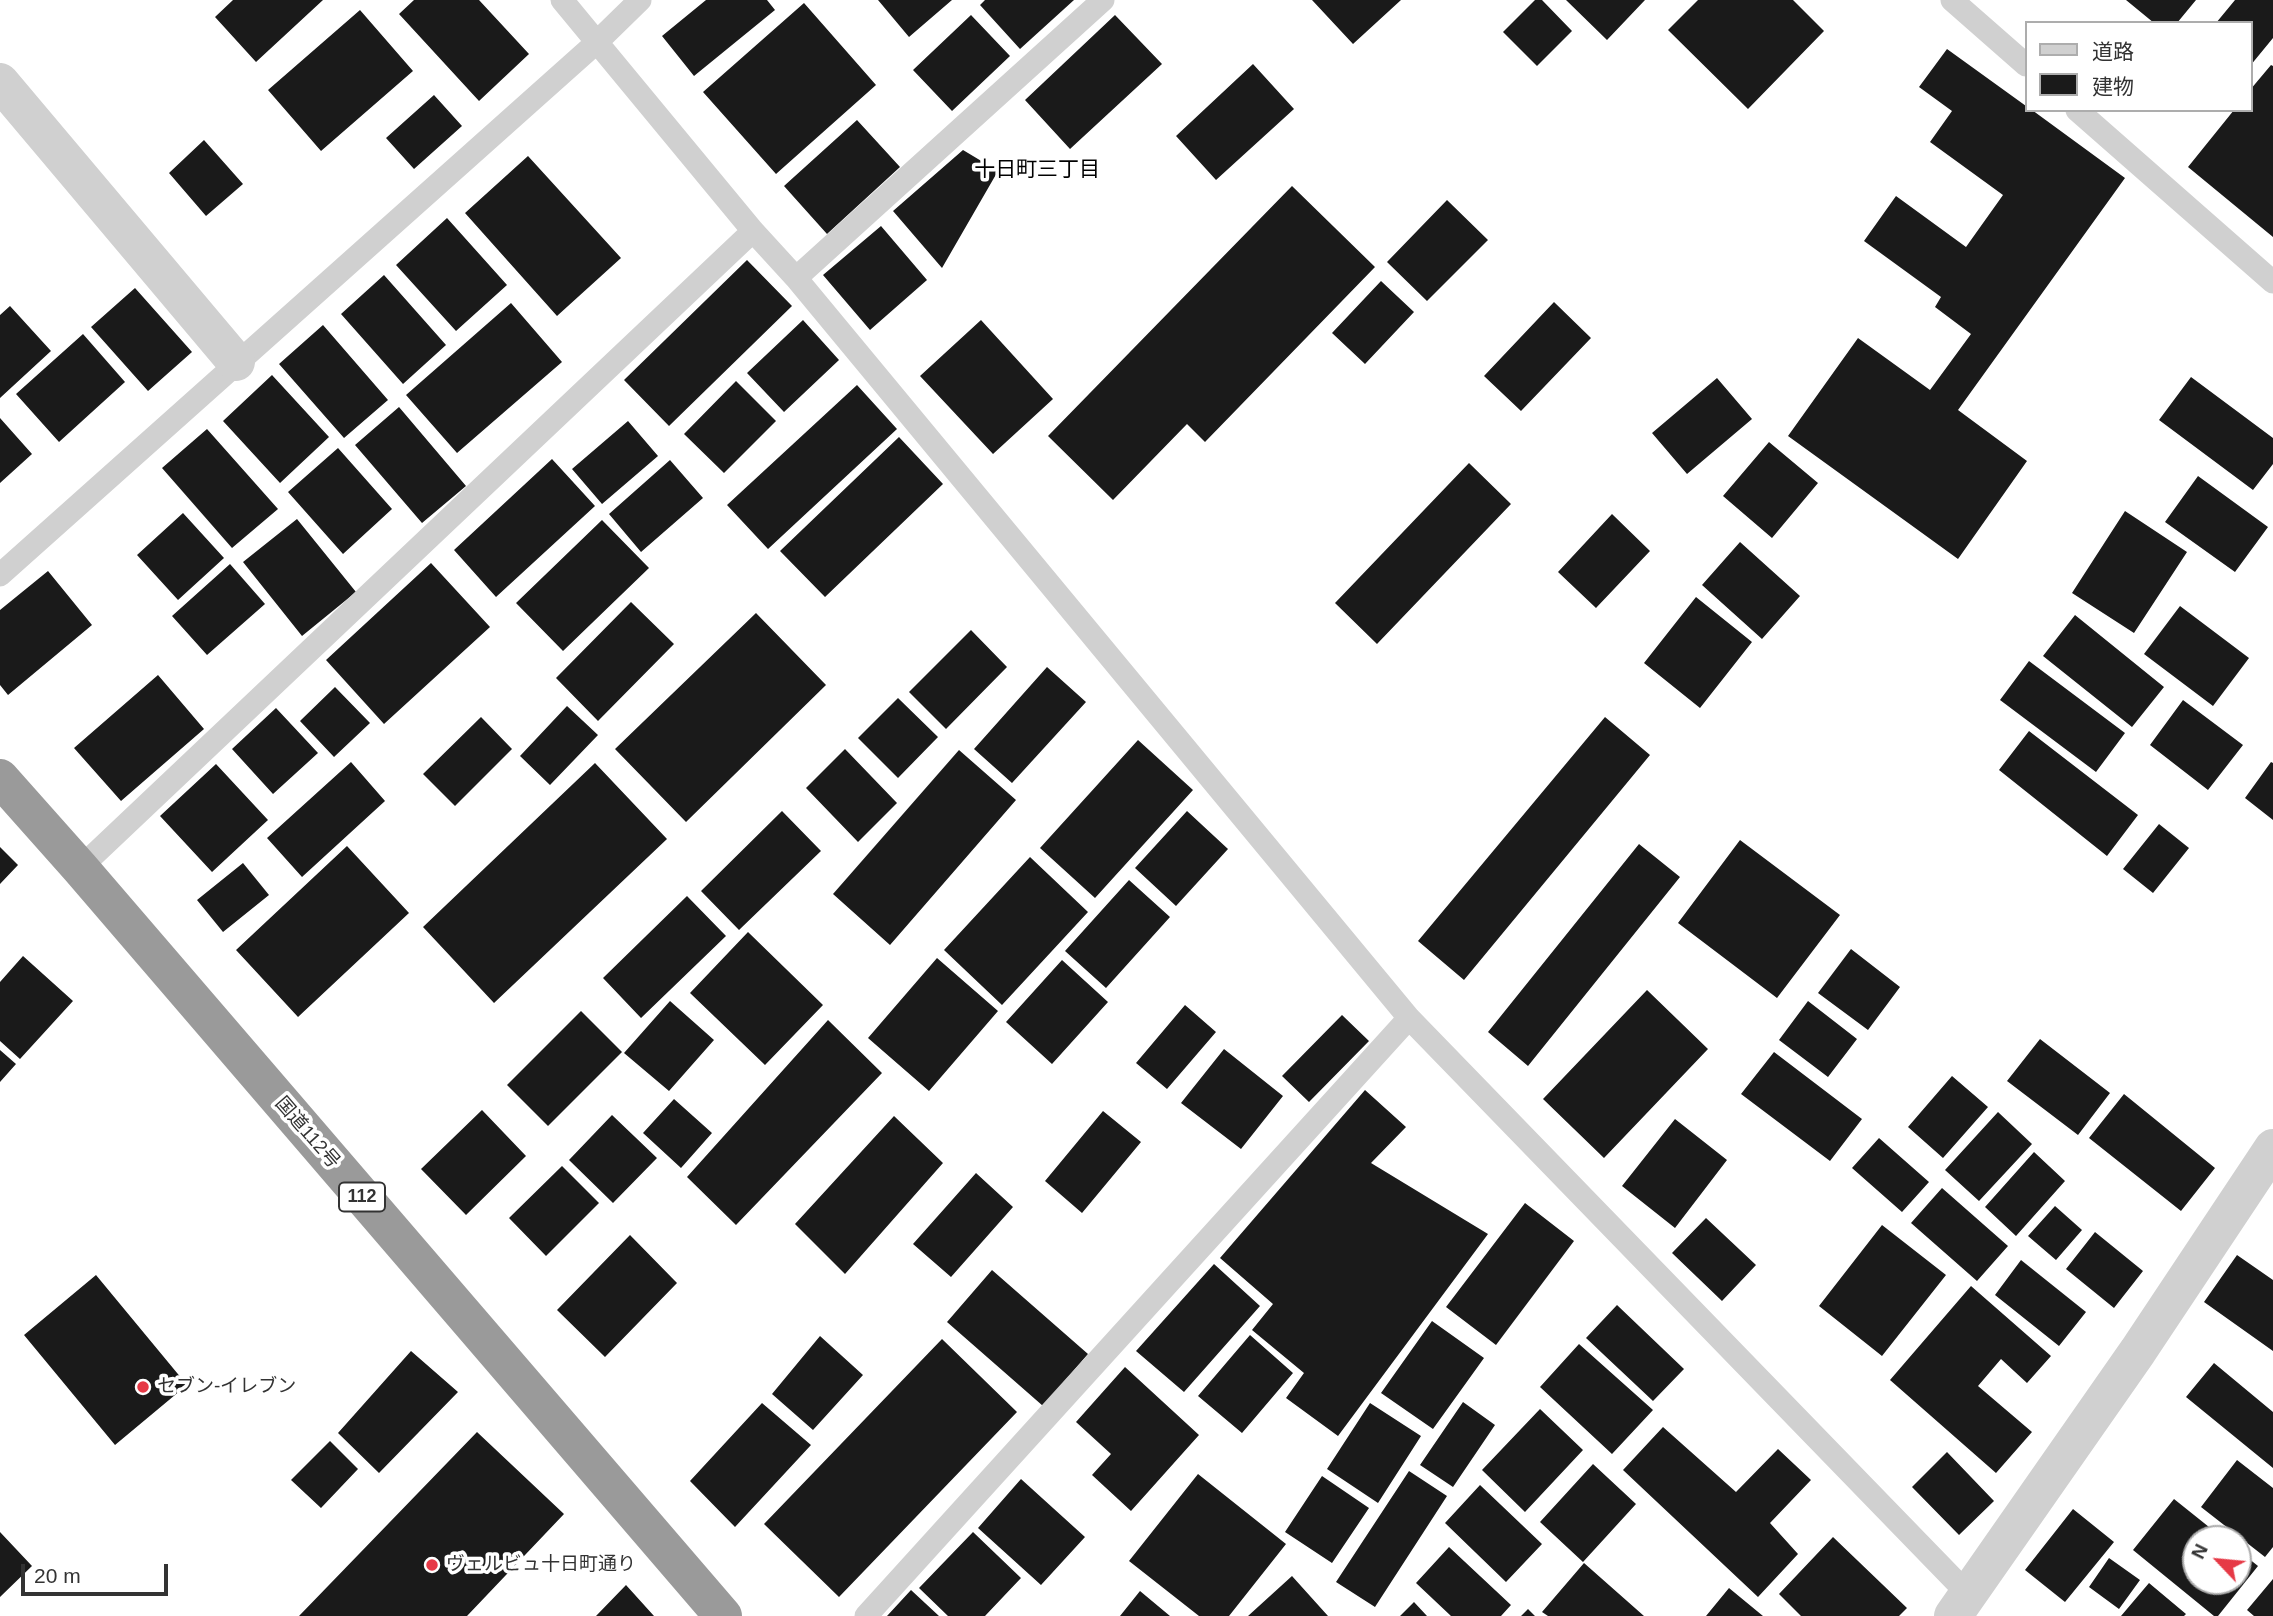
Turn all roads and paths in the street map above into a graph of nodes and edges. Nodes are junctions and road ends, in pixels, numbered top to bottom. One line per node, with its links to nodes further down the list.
1 (562, 0): 5 (lane)
2 (640, 0): 5 (lane)
3 (1102, 0): 10 (lane)
4 (1952, 0): 6 (lane)
5 (596, 43): 9 (lane); 12 (lane)
6 (2024, 63)
7 (0, 82): 12 (street)
8 (2079, 112): 11 (lane)
9 (753, 231): 10 (lane); 15 (lane)
10 (796, 278): 16 (lane)
11 (2273, 282)
12 (236, 362): 13 (lane)
13 (0, 575)
14 (0, 778): 15 (highway, 国道112号 / 112)
15 (80, 868): 19 (highway, 国道112号 / 112)
16 (1409, 1018): 18 (lane); 20 (lane)
17 (2273, 1148): 18 (street)
18 (1960, 1605)
19 (723, 1616)
20 (866, 1616)

